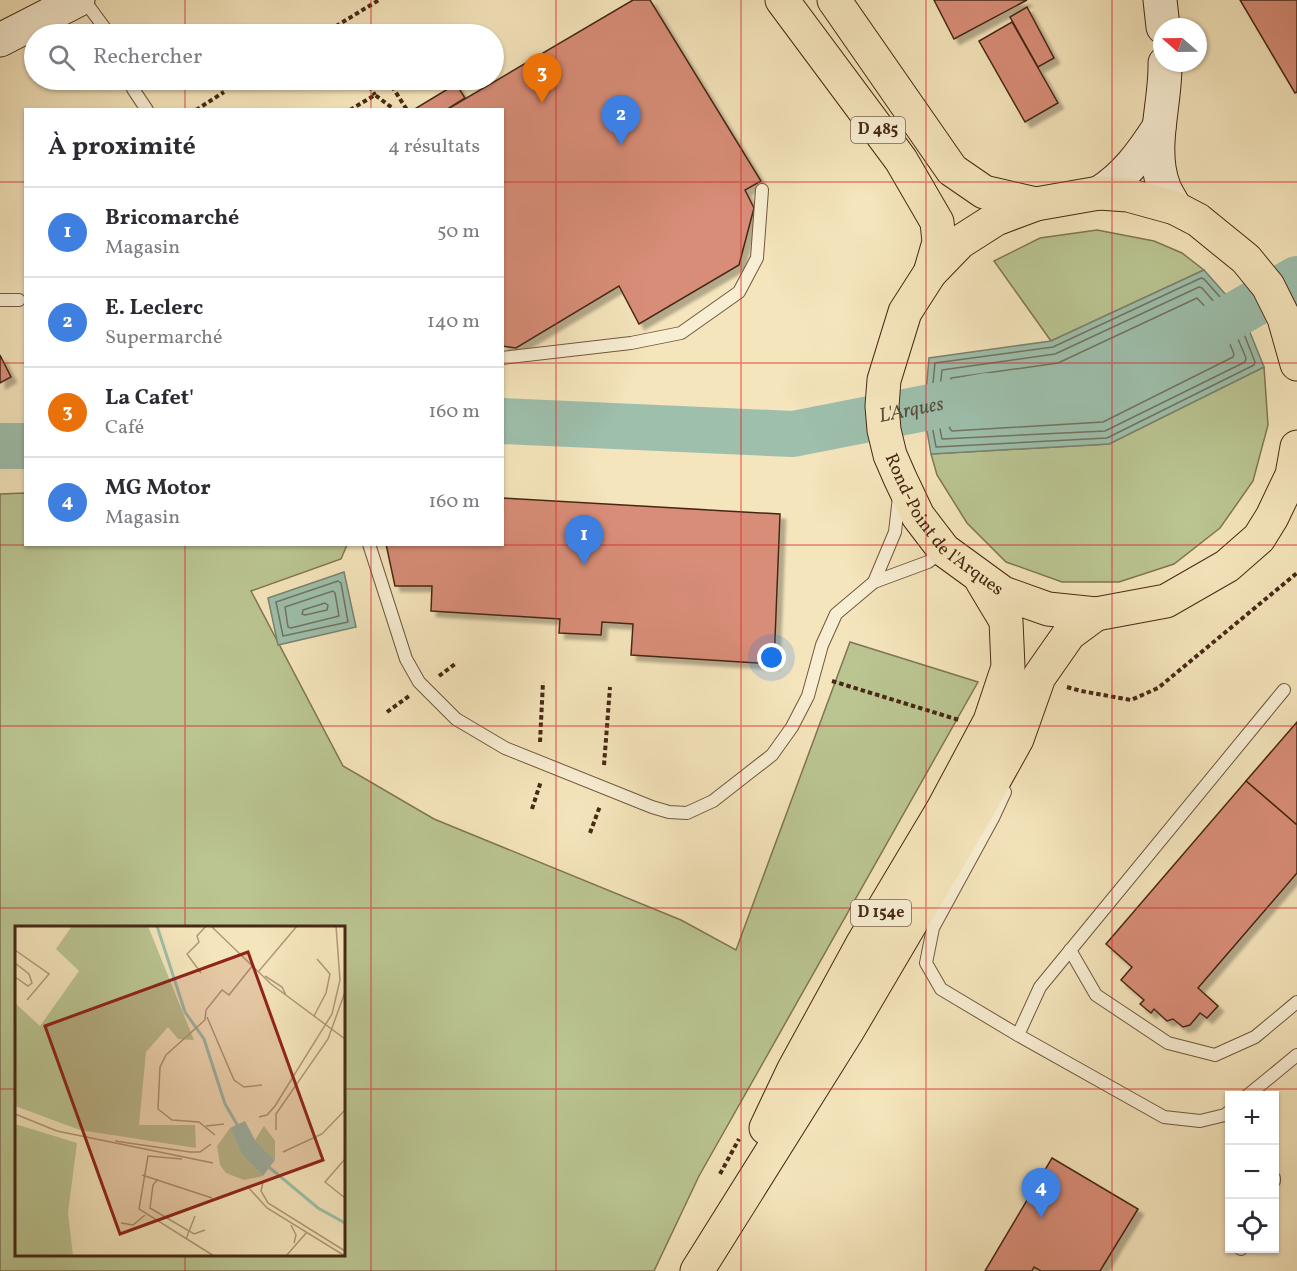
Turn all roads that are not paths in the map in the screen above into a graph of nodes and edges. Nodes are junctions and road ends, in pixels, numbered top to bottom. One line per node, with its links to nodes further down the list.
1 (78, 0): 7 (main road)
2 (84, 0): 8 (lane)
3 (782, 0): 19 (main road, D 485)
4 (834, 0): 17 (main road, D 485)
5 (1160, 0): 6 (main road)
6 (1162, 18)
7 (31, 24)
8 (102, 24)
9 (24, 28): 10 (main road)
10 (0, 40)
11 (1165, 72): 14 (main road)
12 (134, 90): 13 (lane)
13 (146, 108)
14 (1159, 127): 16 (main road); 18 (main road)
15 (762, 190): 22 (lane)
16 (1099, 193): 17 (main road, Rond-Point de l'Arques); 18 (main road, Rond-Point de l'Arques)
17 (1036, 204): 19 (main road, Rond-Point de l'Arques)
18 (1175, 208): 23 (main road, Rond-Point de l'Arques)
19 (930, 273): 25 (main road, Rond-Point de l'Arques)
20 (0, 300): 21 (lane)
21 (19, 300)
22 (504, 358)
23 (1296, 358)
24 (1295, 464): 30 (main road, Rond-Point de l'Arques)
25 (900, 478): 27 (main road, Rond-Point de l'Arques); 29 (lane)
26 (370, 546): 29 (lane)
27 (944, 550): 28 (main road, Rond-Point de l'Arques); 29 (lane)
28 (980, 577): 30 (main road, Rond-Point de l'Arques); 39 (main road, D 154e)
29 (874, 582)
30 (1096, 614): 31 (main road, D 154e)
31 (1039, 678): 35 (lane); 39 (main road, D 154e)
32 (1284, 690): 33 (lane)
33 (1070, 950): 34 (lane); 35 (lane)
34 (1297, 1002)
35 (1018, 1035): 38 (lane)
36 (1297, 1054): 37 (lane)
37 (1252, 1091)
38 (1225, 1115)
39 (704, 1259)

